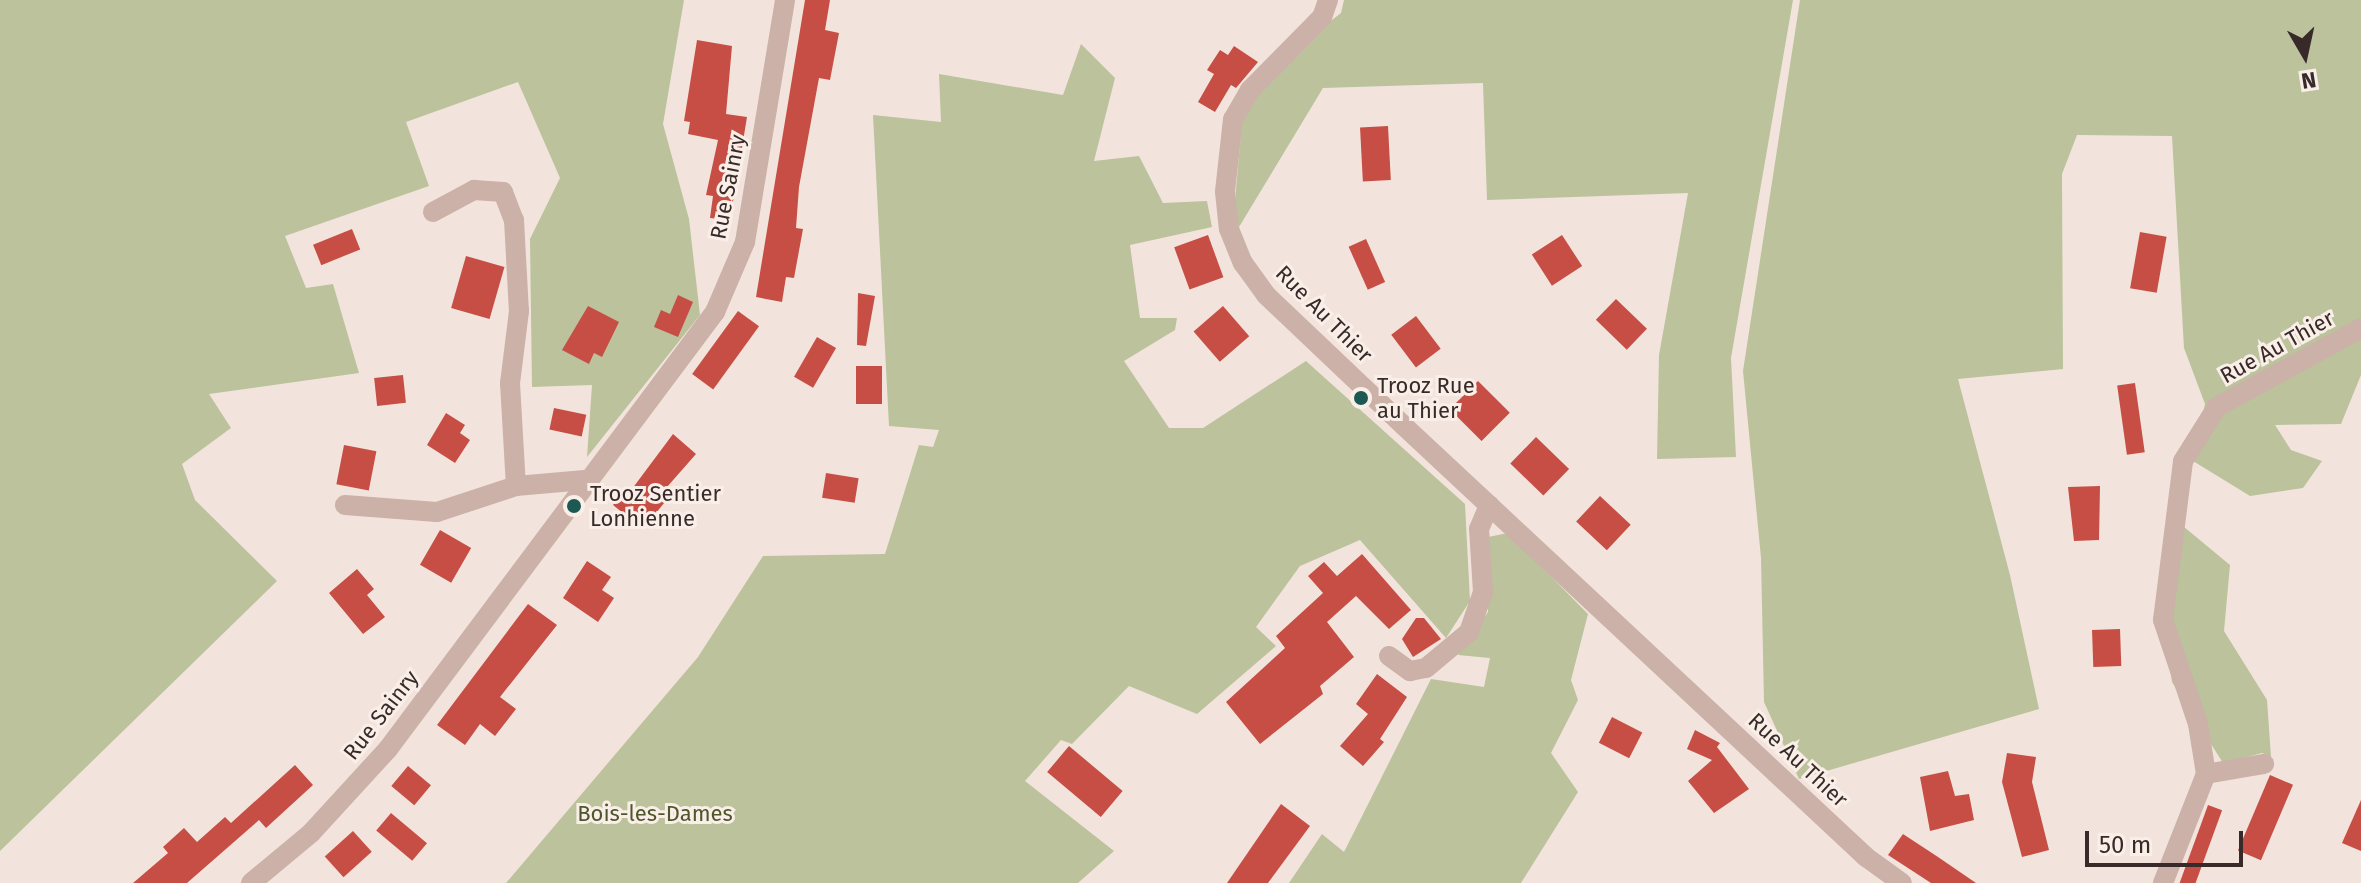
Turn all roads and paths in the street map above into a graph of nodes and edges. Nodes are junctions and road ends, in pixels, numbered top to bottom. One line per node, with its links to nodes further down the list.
1 (785, 0): 5 (street, Rue Sainry)
2 (1328, 0): 8 (street, Rue Au Thier)
3 (433, 212): 6 (street)
4 (2361, 328): 11 (street, Rue Au Thier)
5 (585, 480): 6 (street); 12 (street, Rue Sainry)
6 (516, 486): 7 (street)
7 (345, 505)
8 (1489, 505): 9 (street); 13 (street, Rue Au Thier)
9 (1389, 656)
10 (2264, 764): 11 (street)
11 (2206, 774): 14 (street)
12 (251, 883)
13 (1902, 883)
14 (2163, 883)

